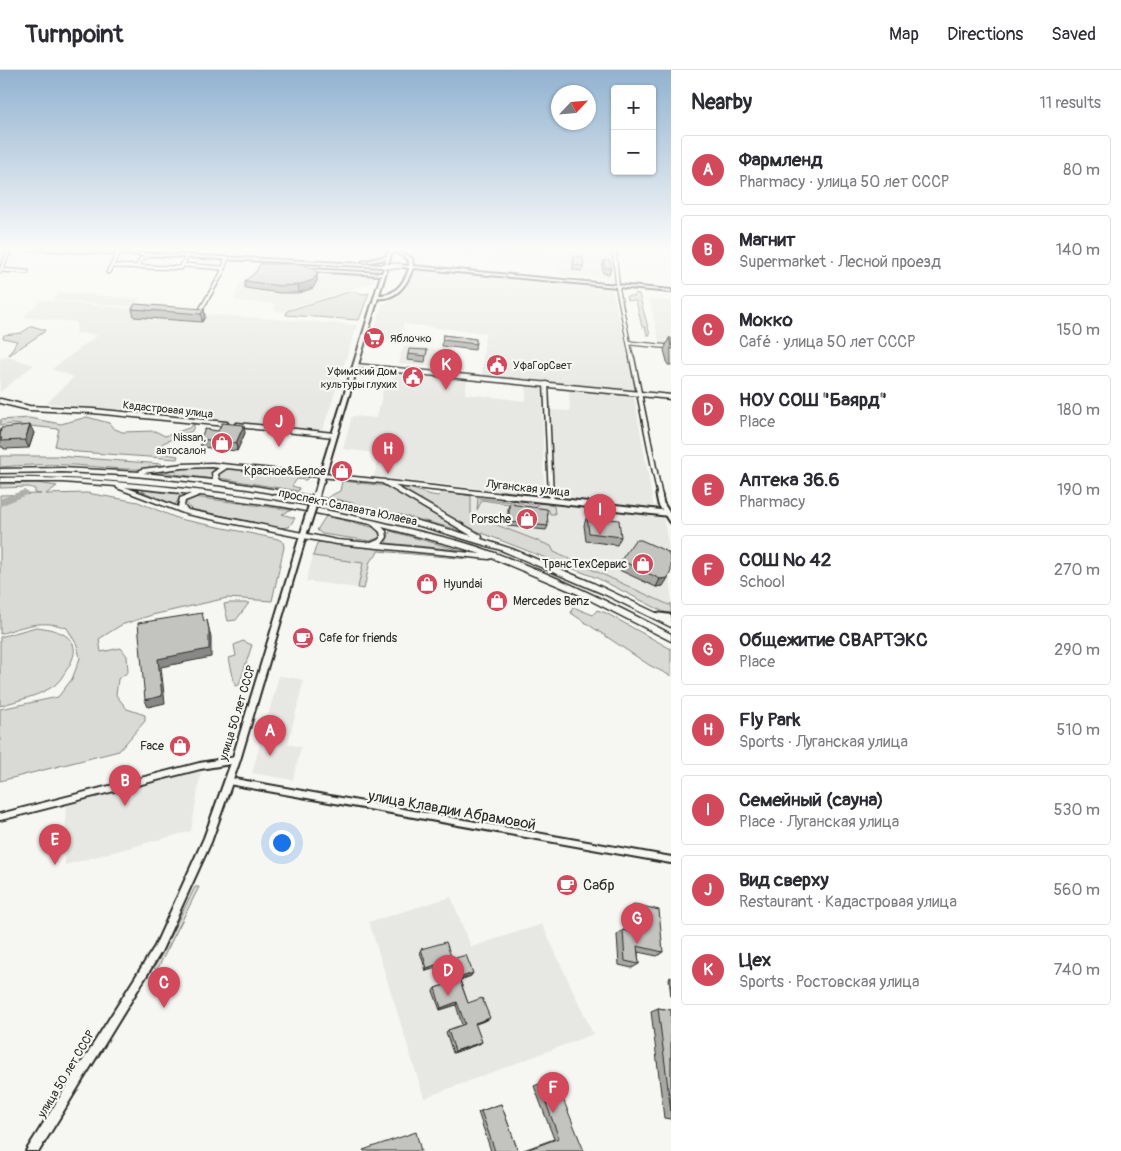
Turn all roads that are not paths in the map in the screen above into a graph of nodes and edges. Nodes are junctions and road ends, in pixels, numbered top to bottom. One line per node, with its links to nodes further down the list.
1 (206, 299): 4 (street)
2 (375, 299): 7 (main road, улица 50 лет СССР)
3 (622, 299): 5 (street)
4 (200, 311)
5 (630, 343): 6 (street); 9 (street)
6 (671, 347)
7 (356, 366): 8 (street); 12 (main road, улица 50 лет СССР)
8 (546, 384): 9 (street); 22 (street)
9 (640, 394): 10 (street); 24 (street)
10 (671, 397)
11 (0, 401): 12 (street, Кадастровая улица)
12 (334, 435): 16 (main road, улица 50 лет СССР)
13 (226, 466): 15 (main road); 16 (main road); 20 (main road)
14 (0, 471): 15 (main road, проспект Салавата Юлаева)
15 (133, 473): 20 (main road, проспект Салавата Юлаева)
16 (322, 474): 19 (main road); 27 (main road, улица 50 лет СССР, bridge)
17 (0, 480): 18 (main road, проспект Салавата Юлаева)
18 (105, 482): 21 (main road, проспект Салавата Юлаева); 23 (main road)
19 (388, 483): 22 (street, Луганская улица); 28 (main road)
20 (222, 484): 28 (main road, проспект Салавата Юлаева)
21 (205, 493): 23 (main road); 26 (main road, проспект Салавата Юлаева)
22 (551, 500): 24 (street, Луганская улица)
23 (186, 512): 27 (main road)
24 (665, 512): 25 (street)
25 (671, 520)
26 (370, 521): 29 (main road); 30 (main road, проспект Салавата Юлаева)
27 (303, 536): 29 (main road); 36 (main road, улица 50 лет СССР)
28 (492, 544): 31 (main road, проспект Салавата Юлаева)
29 (370, 546): 30 (main road)
30 (502, 559): 34 (main road, проспект Салавата Юлаева)
31 (654, 615): 32 (main road); 33 (main road, проспект Салавата Юлаева)
32 (671, 618)
33 (671, 624)
34 (658, 632): 35 (main road)
35 (671, 640)
36 (236, 760): 37 (main road, улица 50 лет СССР); 38 (street)
37 (229, 781): 39 (street, улица Клавдии Абрамовой); 40 (main road, улица 50 лет СССР)
38 (0, 817)
39 (671, 860)
40 (32, 1151)

